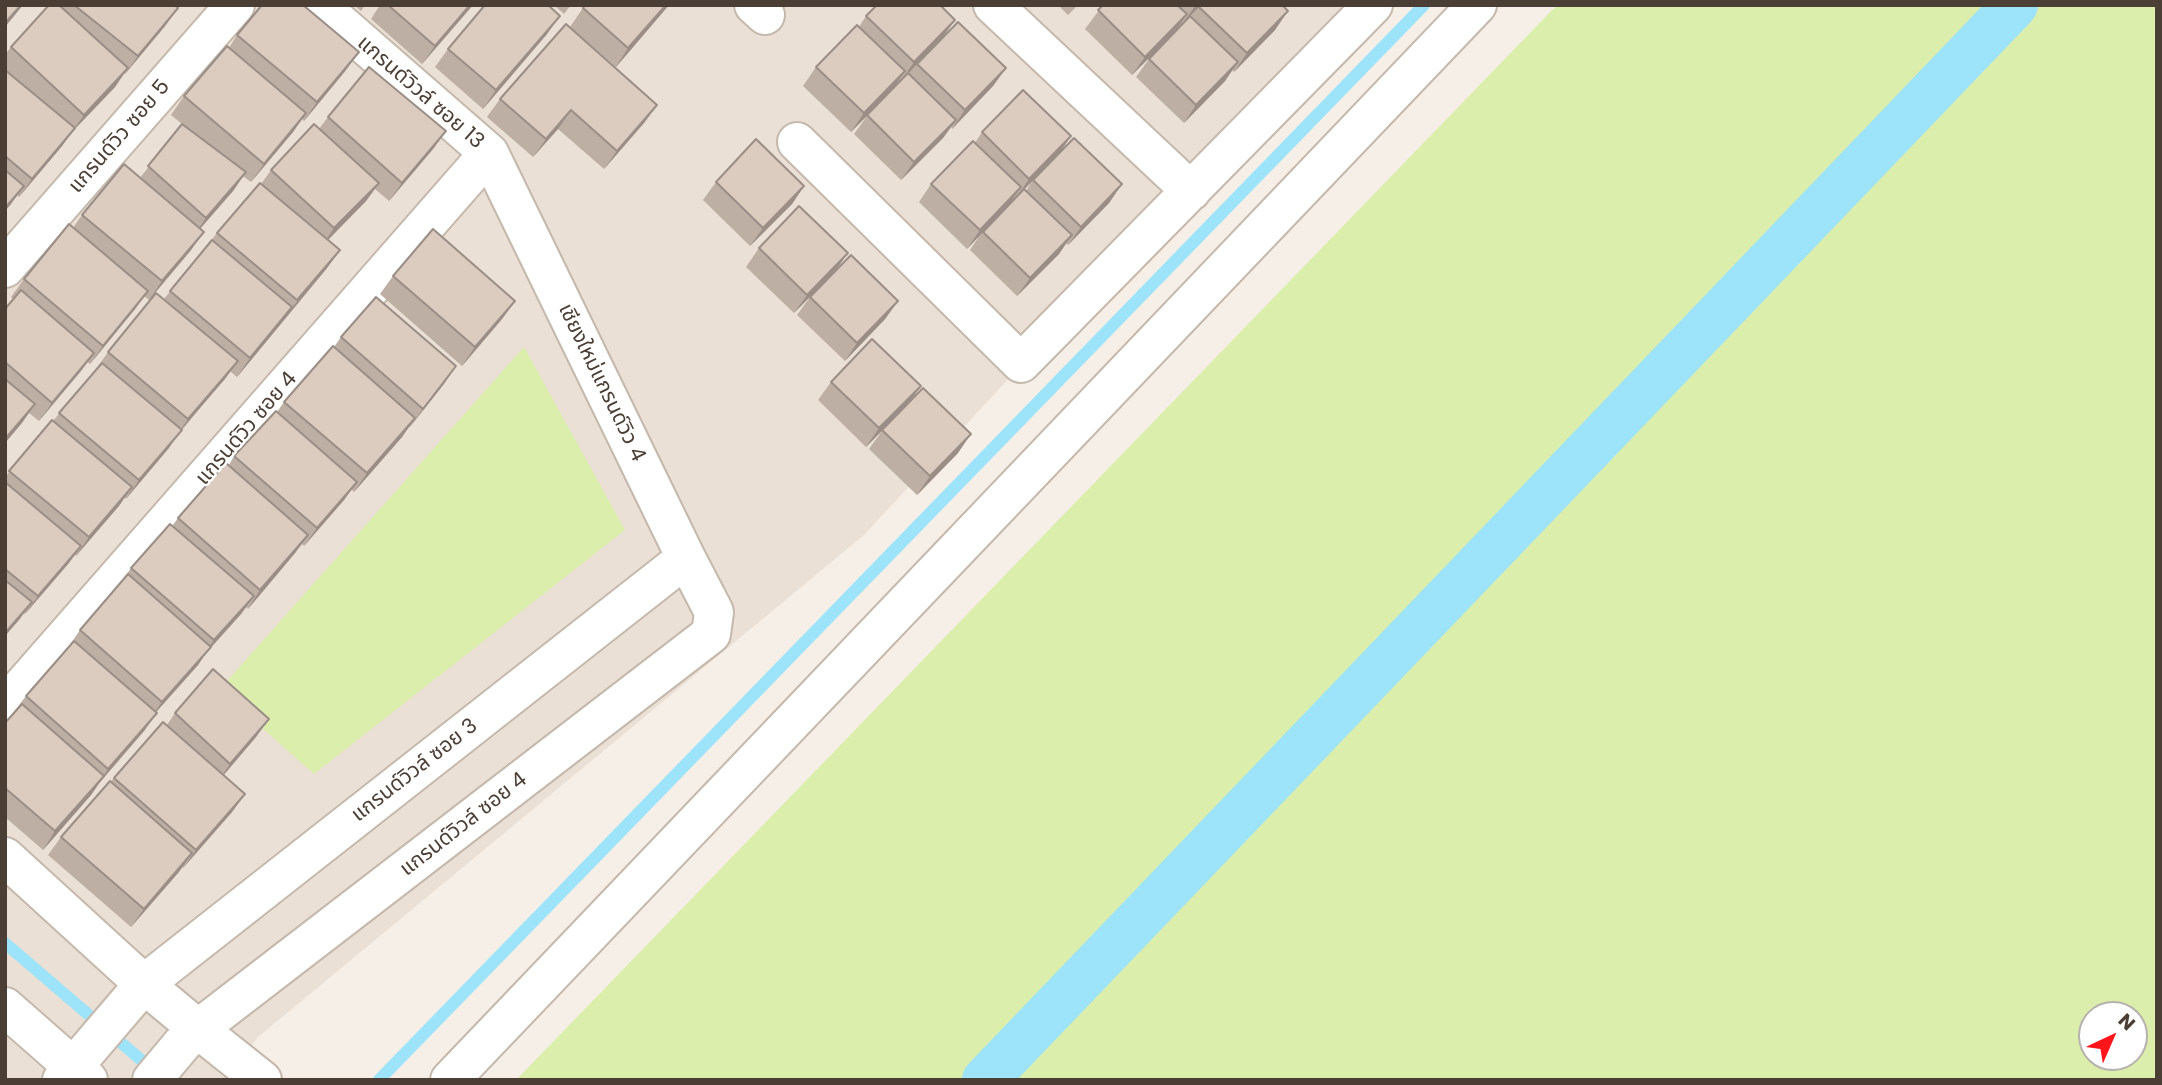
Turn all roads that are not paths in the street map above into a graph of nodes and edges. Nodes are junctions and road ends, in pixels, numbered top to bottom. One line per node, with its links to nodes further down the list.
1 (234, 5): 9 (street, แกรนด์วิว ซอย 5)
2 (319, 5): 7 (street, แกรนด์วิวล์ ซอย 13)
3 (993, 5): 8 (street)
4 (1477, 5): 20 (street)
5 (1356, 11): 8 (street)
6 (797, 142): 8 (street)
7 (489, 153): 10 (street, เชียงใหม่แกรนด์วิว 4); 12 (street, แกรนด์วิว ซอย 4)
8 (1191, 191)
9 (5, 268)
10 (686, 558): 11 (street, เชียงใหม่แกรนด์วิว 4); 14 (street, แกรนด์วิวล์ ซอย 3)
11 (714, 612): 16 (street, แกรนด์วิวล์ ซอย 4)
12 (5, 706)
13 (5, 857): 14 (street)
14 (138, 992): 16 (street); 17 (street, แกรนด์วิวล์ ซอย 3)
15 (5, 1007): 17 (street)
16 (190, 1037): 18 (street, แกรนด์วิวล์ ซอย 4); 19 (street)
17 (77, 1070)
18 (152, 1080)
19 (262, 1080)
20 (450, 1080)

